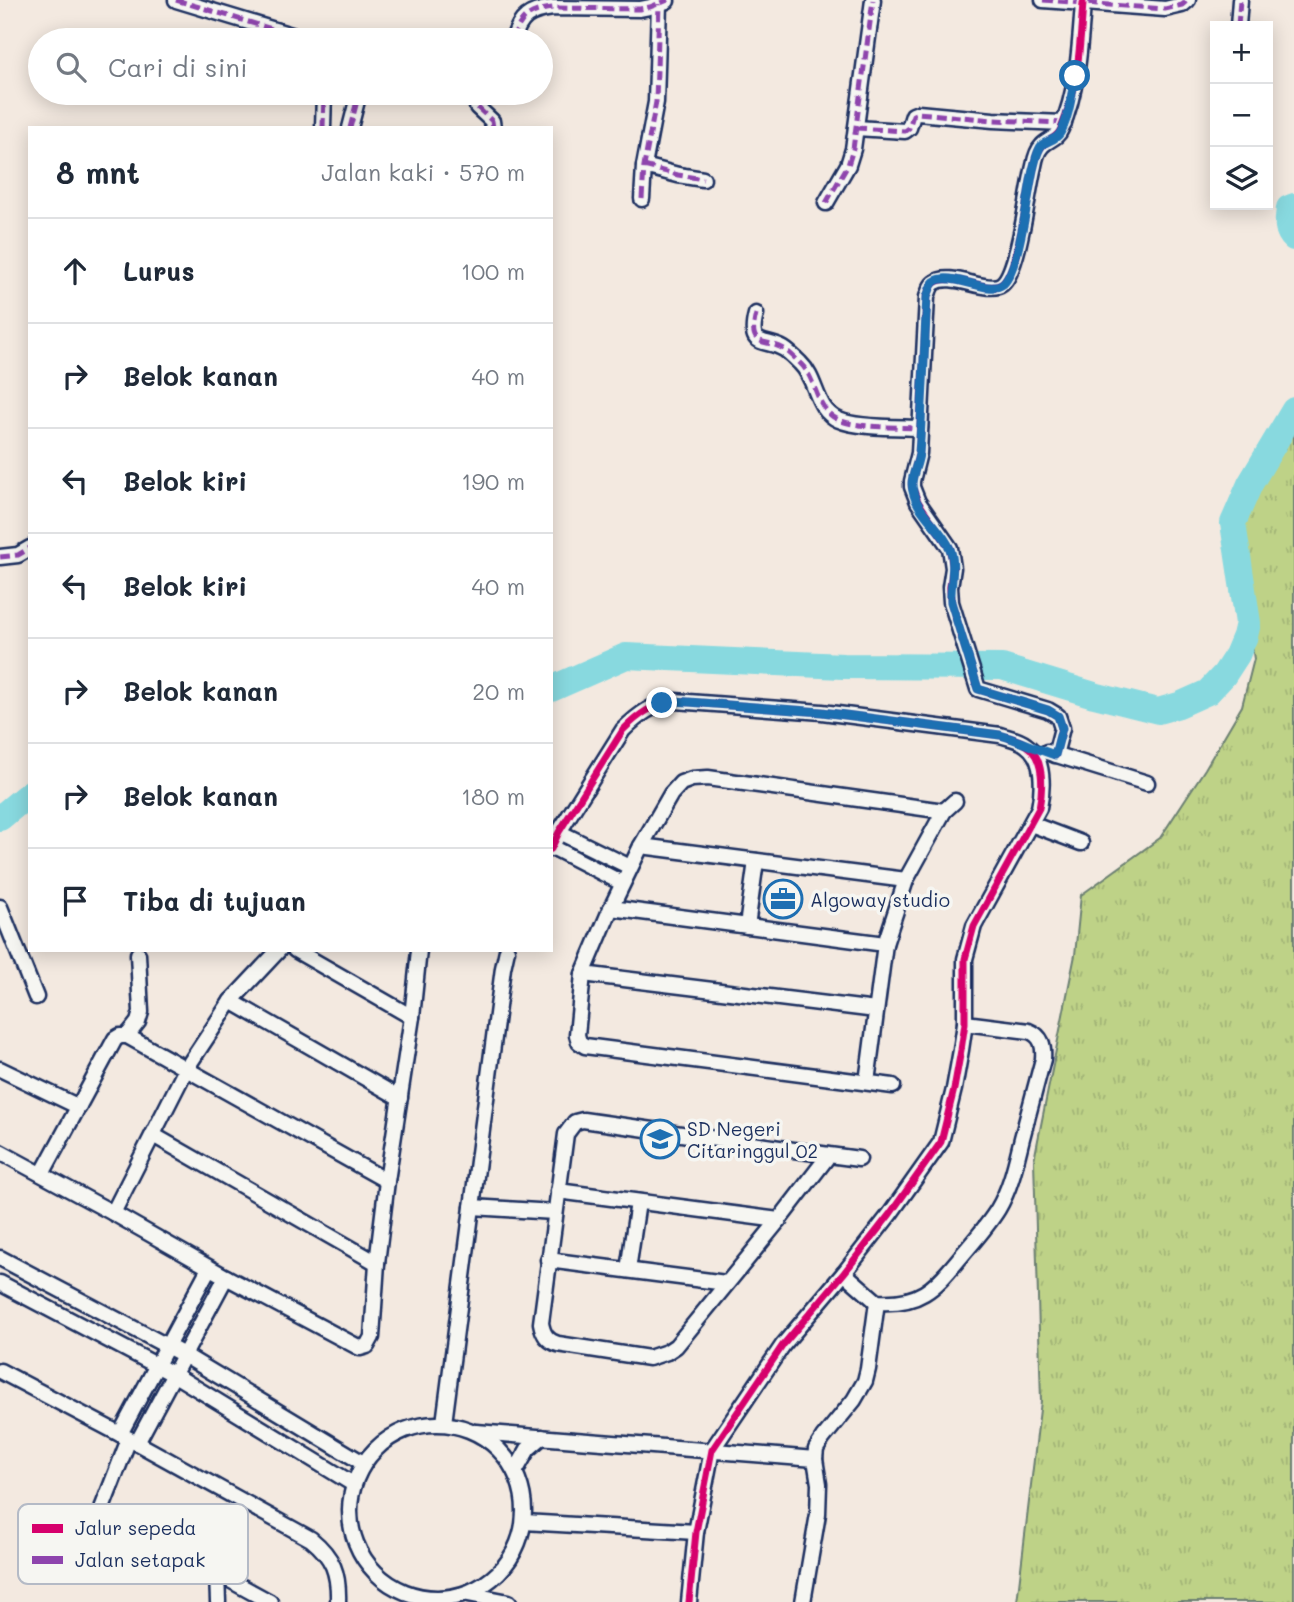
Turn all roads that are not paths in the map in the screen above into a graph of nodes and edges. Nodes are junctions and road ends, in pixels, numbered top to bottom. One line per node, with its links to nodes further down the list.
1 (176, 0): 10 (street)
2 (873, 0): 19 (street)
3 (1043, 0): 7 (street)
4 (1188, 0): 7 (street)
5 (1240, 0): 9 (street)
6 (664, 2): 8 (street); 20 (street)
7 (1083, 3): 15 (street)
8 (540, 5): 11 (street)
9 (1238, 21)
10 (268, 28)
11 (517, 28)
12 (324, 105): 16 (street)
13 (356, 105): 17 (street)
14 (477, 105): 18 (street)
15 (1064, 123): 19 (street); 25 (street)
16 (323, 126)
17 (351, 126)
18 (493, 126)
19 (856, 128): 23 (street)
20 (644, 166): 21 (street); 22 (street)
21 (703, 179)
22 (642, 199)
23 (826, 202)
24 (756, 314): 25 (street)
25 (920, 428): 29 (street)
26 (28, 549): 27 (street)
27 (0, 557)
28 (1029, 747): 29 (street); 31 (street); 32 (street)
29 (1055, 755): 30 (street)
30 (1147, 783)
31 (1031, 824): 33 (street); 55 (street)
32 (559, 832): 34 (street); 38 (street)
33 (1081, 843)
34 (553, 846)
35 (641, 846): 37 (street); 38 (street); 39 (street)
36 (553, 848): 40 (street)
37 (756, 861): 39 (street); 43 (street)
38 (630, 867): 40 (street)
39 (906, 880): 44 (street)
40 (622, 883): 42 (street)
41 (0, 907): 51 (street)
42 (611, 908): 43 (street); 50 (street)
43 (747, 926): 44 (street)
44 (885, 944): 53 (street)
45 (277, 952): 52 (street)
46 (298, 952): 54 (street)
47 (419, 952): 54 (street)
48 (507, 952): 71 (street)
49 (138, 954): 56 (street)
50 (583, 974): 53 (street); 59 (street)
51 (36, 997)
52 (231, 1001): 58 (street); 61 (street)
53 (876, 1010): 59 (street)
54 (412, 1017): 61 (street)
55 (965, 1023): 80 (street); 84 (street)
56 (127, 1036): 58 (street); 62 (street)
57 (0, 1069): 62 (street)
58 (186, 1069): 63 (street); 68 (street)
59 (867, 1082): 60 (street)
60 (893, 1086)
61 (400, 1098): 68 (street)
62 (79, 1107): 67 (street)
63 (153, 1135): 73 (street); 77 (street)
64 (0, 1152): 67 (street)
65 (829, 1156): 66 (street); 69 (street); 74 (street)
66 (859, 1159)
67 (42, 1174): 73 (street)
68 (387, 1181): 77 (street)
69 (558, 1191): 70 (street); 72 (street)
70 (638, 1202): 74 (street); 79 (street)
71 (472, 1206): 72 (street); 90 (street)
72 (555, 1212): 76 (street)
73 (113, 1213): 78 (street)
74 (779, 1220): 83 (street)
75 (0, 1258): 85 (street)
76 (548, 1260): 79 (street); 83 (street)
77 (377, 1263): 81 (street)
78 (209, 1268): 81 (street); 85 (street)
79 (628, 1270): 83 (street)
80 (844, 1273): 84 (street); 94 (street)
81 (226, 1277): 86 (street)
82 (0, 1283): 87 (street)
83 (726, 1283)
84 (877, 1302): 95 (street)
85 (167, 1345): 86 (street); 87 (street)
86 (184, 1354): 89 (street); 96 (street)
87 (157, 1366): 89 (street); 93 (street)
88 (0, 1371): 93 (street)
89 (173, 1374): 93 (street); 98 (street)
90 (444, 1423): 91 (street); 96 (street)
91 (475, 1432): 92 (street); 97 (street)
92 (542, 1437): 94 (street); 97 (street)
93 (129, 1439): 99 (street); 100 (street)
94 (712, 1450): 95 (street); 103 (street)
95 (815, 1459): 113 (street)
96 (363, 1463): 98 (street)
97 (515, 1472): 102 (street)
98 (354, 1484): 107 (street)
99 (104, 1504)
100 (247, 1504)
101 (248, 1504): 110 (street)
102 (524, 1522): 103 (street); 106 (street)
103 (696, 1532): 112 (street)
104 (217, 1584): 108 (street)
105 (236, 1584): 109 (street)
106 (468, 1594): 107 (street); 111 (street)
107 (420, 1600)
108 (218, 1602)
109 (270, 1602)
110 (338, 1602)
111 (509, 1602)
112 (689, 1602)
113 (803, 1602)

